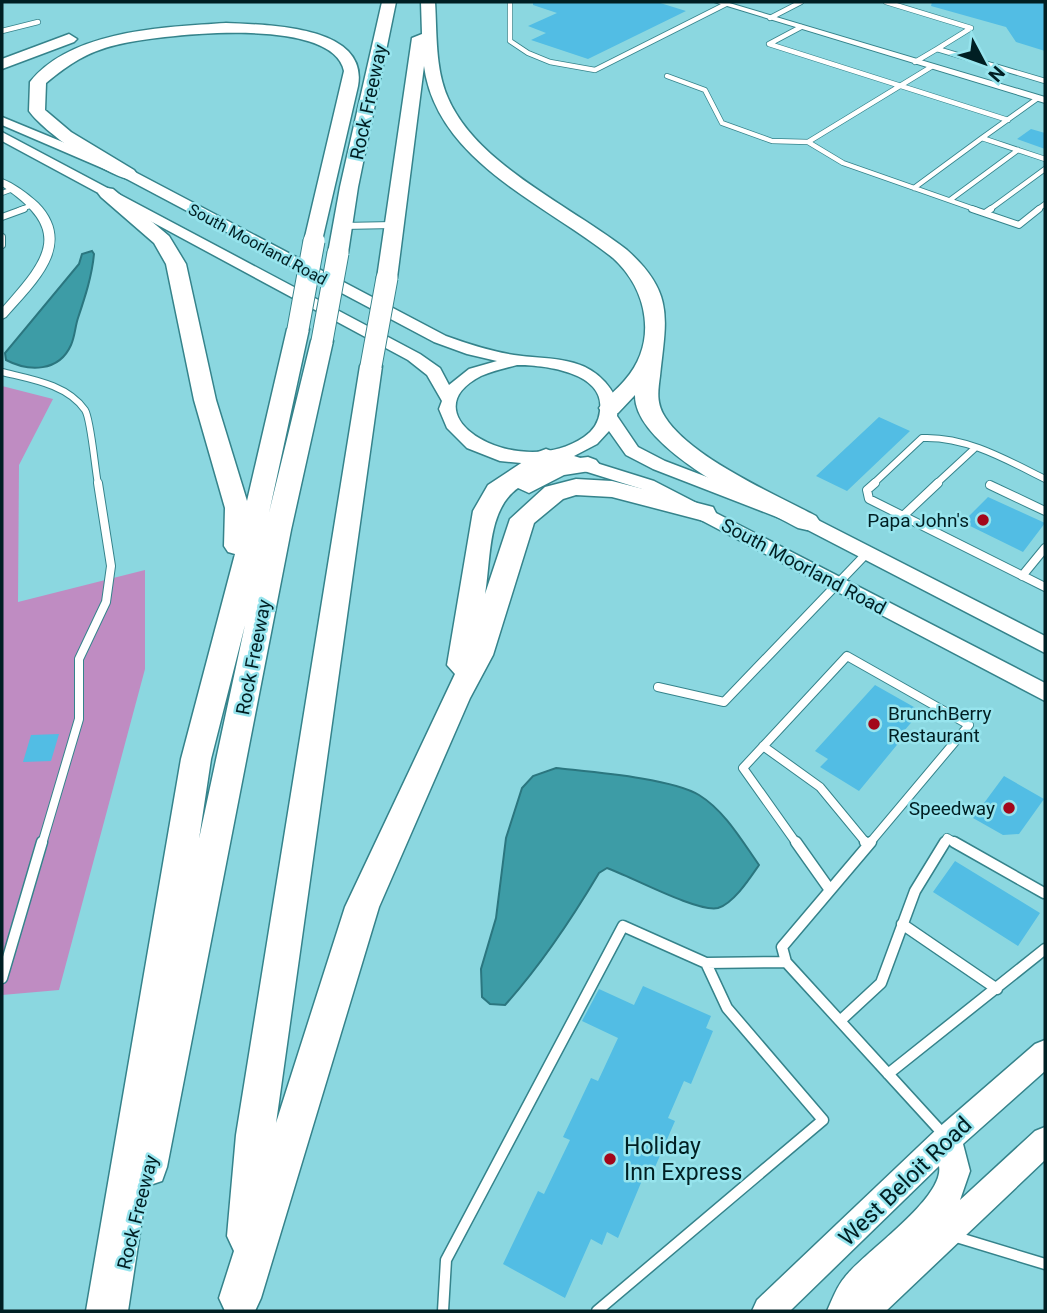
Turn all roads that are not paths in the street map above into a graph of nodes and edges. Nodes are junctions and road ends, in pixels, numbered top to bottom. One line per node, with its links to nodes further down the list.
1 (389, 2): 40 (highway, Rock Freeway)
2 (427, 2): 39 (highway, Rock Freeway); 45 (highway)
3 (510, 2): 6 (lane)
4 (802, 2): 7 (lane)
5 (886, 2): 12 (lane)
6 (722, 3): 7 (street)
7 (770, 18): 9 (street)
8 (38, 22): 10 (lane)
9 (801, 27): 13 (street); 18 (lane)
10 (2, 31)
11 (82, 34): 14 (highway)
12 (936, 49): 13 (lane); 17 (lane)
13 (915, 62): 15 (street)
14 (2, 64)
15 (931, 66): 18 (lane); 19 (street)
16 (667, 76): 24 (lane)
17 (1045, 82)
18 (900, 85): 20 (lane); 24 (lane)
19 (1042, 99): 20 (lane)
20 (1008, 120): 23 (lane)
21 (2, 121): 28 (main road, South Moorland Road)
22 (2, 136): 33 (main road, South Moorland Road)
23 (982, 138): 25 (lane); 30 (lane)
24 (808, 142): 30 (lane)
25 (1018, 150): 26 (lane); 34 (lane)
26 (1045, 159)
27 (1045, 169): 37 (lane)
28 (128, 174): 44 (highway, bridge); 46 (main road, South Moorland Road)
29 (2, 182): 31 (street)
30 (914, 188): 34 (lane)
31 (13, 189): 32 (lane); 35 (street)
32 (2, 193)
33 (107, 193): 48 (main road, South Moorland Road); 64 (highway)
34 (950, 200): 37 (lane)
35 (35, 204): 38 (lane); 43 (street)
36 (1045, 204): 37 (lane)
37 (985, 213)
38 (2, 217)
39 (393, 225): 40 (lane); 87 (highway, Rock Freeway, bridge)
40 (343, 226): 44 (highway, Rock Freeway, bridge)
41 (2, 237): 42 (lane)
42 (2, 245)
43 (2, 315)
44 (310, 335): 64 (highway); 88 (highway, Rock Freeway)
45 (654, 352): 49 (highway); 58 (highway)
46 (516, 360): 48 (main road); 49 (main road)
47 (2, 372): 78 (lane)
48 (448, 398): 51 (main road)
49 (610, 413): 51 (main road); 58 (main road, South Moorland Road)
50 (975, 448): 53 (lane); 57 (lane); 57 (lane)
51 (551, 456): 52 (main road, South Moorland Road); 65 (highway)
52 (588, 464): 56 (main road, South Moorland Road); 65 (highway)
53 (1045, 479)
54 (990, 485): 55 (lane)
55 (1045, 511)
56 (704, 513): 62 (main road, South Moorland Road); 69 (highway)
57 (903, 516): 61 (lane)
58 (807, 522): 60 (main road, South Moorland Road)
59 (1045, 548): 61 (lane)
60 (867, 553): 62 (lane); 66 (main road, South Moorland Road)
61 (1022, 576): 63 (lane)
62 (838, 584): 67 (lane); 68 (main road, South Moorland Road)
63 (1045, 587)
64 (236, 607): 88 (highway)
65 (467, 630): 69 (highway)
66 (1045, 645)
67 (658, 687)
68 (1045, 693)
69 (456, 698): 87 (highway)
70 (764, 746): 71 (lane); 71 (lane); 72 (lane)
71 (869, 845): 72 (lane)
72 (830, 890): 77 (lane)
73 (1045, 893): 74 (lane)
74 (902, 924): 79 (lane); 80 (lane)
75 (1045, 949): 79 (lane)
76 (706, 962): 77 (lane); 89 (lane); 90 (lane)
77 (786, 962): 80 (lane)
78 (2, 978)
79 (997, 989): 82 (lane)
80 (840, 1021): 82 (lane)
81 (1045, 1053): 83 (main road, West Beloit Road)
82 (888, 1074): 83 (lane)
83 (947, 1139): 91 (main road, West Beloit Road); 92 (main road)
84 (1042, 1147): 85 (main road)
85 (947, 1234): 86 (lane); 93 (main road)
86 (1045, 1264)
87 (239, 1305)
88 (109, 1311)
89 (443, 1311)
90 (597, 1311)
91 (768, 1311)
92 (844, 1311)
93 (864, 1311)

